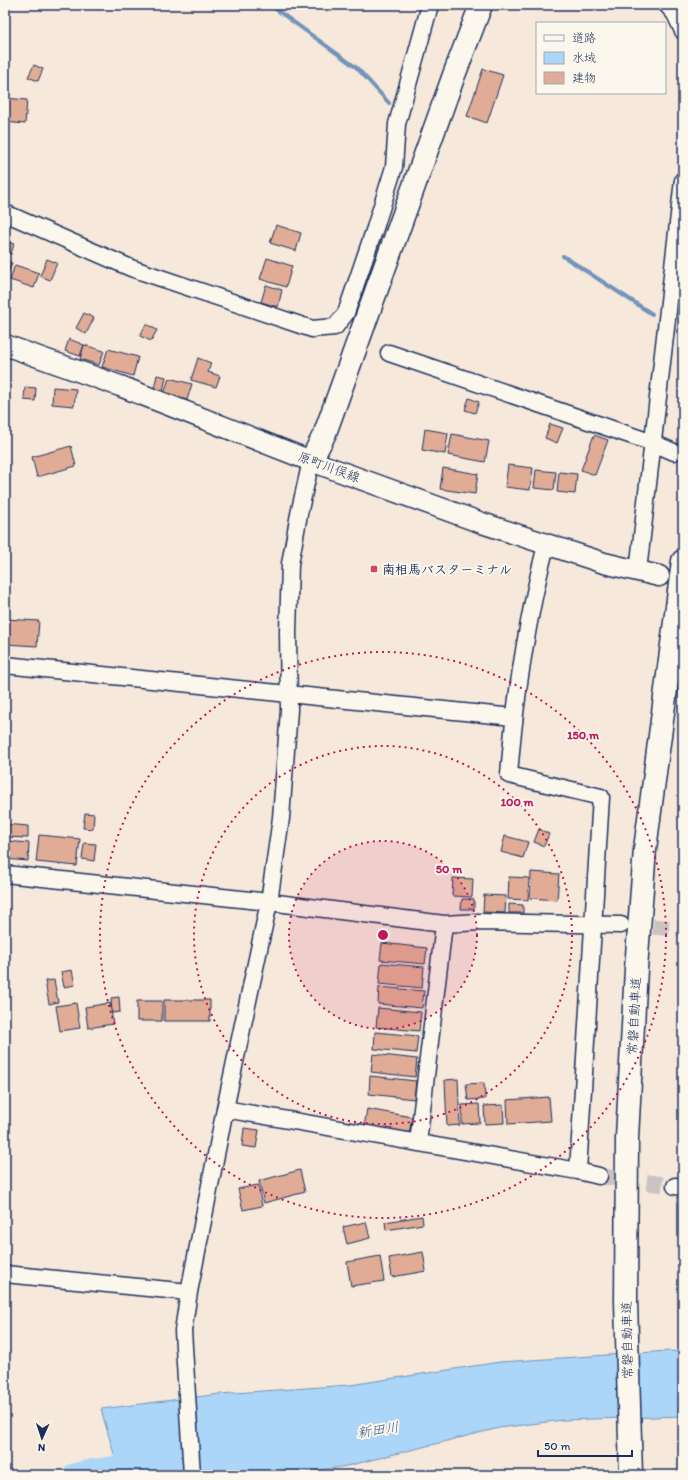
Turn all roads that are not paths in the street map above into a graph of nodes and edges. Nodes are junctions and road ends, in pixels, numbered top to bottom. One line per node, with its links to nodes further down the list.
1 (430, 5): 7 (street)
2 (466, 5): 12 (highway)
3 (481, 5): 12 (highway)
4 (667, 5): 5 (street)
5 (683, 31)
6 (683, 180): 10 (street)
7 (5, 213)
8 (5, 345): 12 (main road, 原町川俣線)
9 (389, 353): 10 (street)
10 (653, 443): 11 (street); 15 (street)
11 (674, 452)
12 (311, 461): 13 (main road, 原町川俣線); 19 (street)
13 (546, 545): 15 (main road, 原町川俣線); 20 (street)
14 (683, 560): 21 (highway, 常磐自動車道)
15 (638, 571): 16 (main road, 原町川俣線)
16 (659, 576)
17 (683, 641): 21 (highway)
18 (5, 665): 19 (street)
19 (288, 695): 20 (street); 23 (street)
20 (513, 717): 25 (street)
21 (645, 850): 34 (highway, 常磐自動車道)
22 (5, 874): 23 (street)
23 (269, 902): 24 (street); 27 (street)
24 (444, 924): 25 (street); 28 (street)
25 (594, 924): 26 (street); 29 (street)
26 (621, 925)
27 (225, 1109): 28 (street); 32 (street)
28 (418, 1143): 29 (street)
29 (578, 1171): 30 (street)
30 (599, 1176)
31 (5, 1274): 32 (street)
32 (189, 1292): 33 (street)
33 (192, 1475)
34 (630, 1475)

